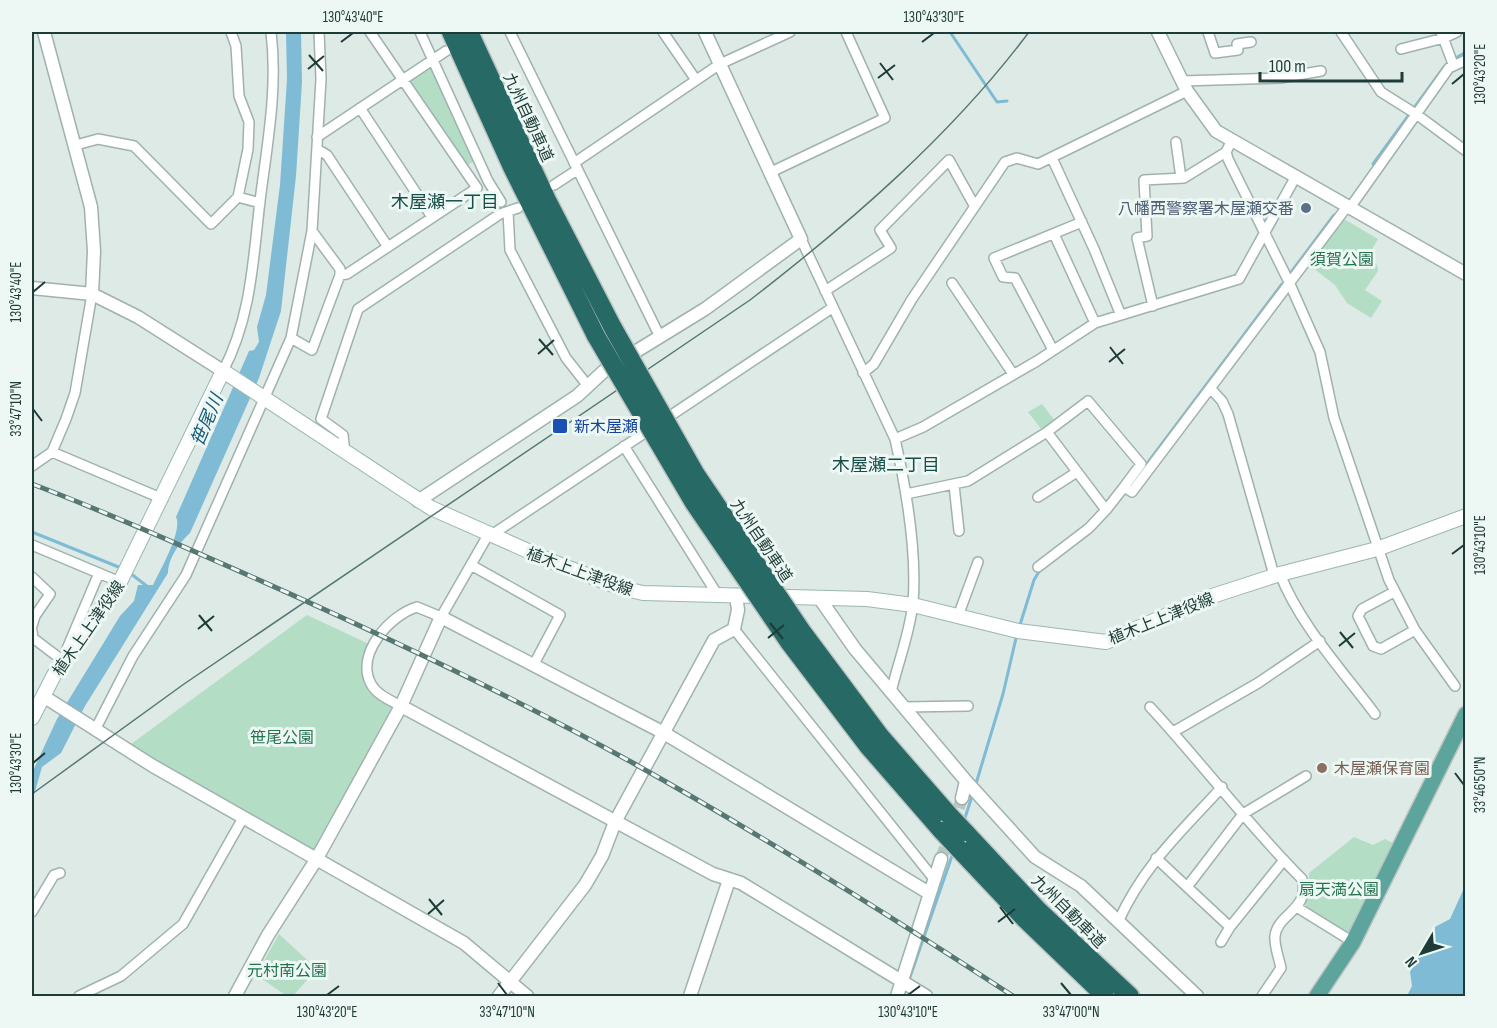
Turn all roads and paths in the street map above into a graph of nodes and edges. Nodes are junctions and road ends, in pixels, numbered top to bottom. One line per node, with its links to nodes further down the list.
1 (44, 32): 34 (street)
2 (231, 32): 46 (street)
3 (271, 32): 48 (street)
4 (319, 32): 32 (street)
5 (370, 32): 27 (street)
6 (420, 32): 22 (street)
7 (451, 32): 117 (highway, 九州自動車道, bridge)
8 (469, 32): 117 (highway, 九州自動車道, bridge)
9 (510, 32): 39 (street)
10 (663, 32): 28 (street)
11 (705, 32): 24 (street)
12 (786, 32): 24 (street)
13 (846, 32): 40 (street)
14 (1158, 32): 29 (street)
15 (1208, 32): 19 (street)
16 (1341, 32): 31 (street)
17 (1457, 32): 18 (street)
18 (1442, 35): 20 (street); 23 (street)
19 (1251, 42)
20 (1401, 49)
21 (446, 51): 22 (street)
22 (433, 59): 27 (street); 43 (street)
23 (1456, 61): 26 (street); 31 (street)
24 (720, 64): 28 (street); 40 (street)
25 (1321, 71): 29 (street)
26 (1466, 71)
27 (403, 79): 30 (street); 45 (street)
28 (696, 80): 39 (street)
29 (1185, 86): 35 (street); 38 (street)
30 (360, 108): 32 (street); 53 (street)
31 (1413, 112): 37 (street); 51 (street)
32 (317, 137): 36 (street)
33 (1176, 142): 41 (street)
34 (76, 145): 46 (street); 66 (street)
35 (1228, 147): 41 (street); 42 (street); 57 (street)
36 (317, 149): 55 (street); 59 (street)
37 (1466, 151)
38 (1052, 158): 49 (street); 54 (street)
39 (575, 167): 44 (street); 71 (street)
40 (769, 172): 58 (street)
41 (1181, 178): 67 (street)
42 (1294, 178): 51 (street); 57 (street)
43 (488, 181): 45 (street); 47 (street)
44 (554, 185)
45 (477, 188): 53 (street)
46 (238, 197): 48 (street)
47 (501, 202)
48 (260, 203): 74 (street)
49 (974, 205): 65 (street); 75 (street)
50 (518, 208): 52 (street)
51 (1348, 208): 60 (street); 62 (street)
52 (508, 212): 77 (street); 84 (street)
53 (432, 217): 59 (street)
54 (1082, 222): 56 (street); 69 (street)
55 (312, 231): 61 (street); 72 (street)
56 (1054, 234): 70 (street); 73 (street)
57 (1264, 234): 62 (street); 67 (street)
58 (801, 239): 65 (street); 71 (street)
59 (388, 247): 61 (street)
60 (1466, 274)
61 (340, 275): 72 (street)
62 (1289, 282): 78 (street); 98 (street)
63 (952, 283): 76 (street)
64 (32, 288): 66 (street)
65 (825, 291): 68 (street)
66 (92, 294): 74 (street); 83 (street)
67 (1153, 306): 69 (street)
68 (832, 308): 75 (street); 82 (street)
69 (1120, 313): 70 (street)
70 (1095, 323): 73 (street)
71 (660, 337): 77 (street)
72 (291, 338): 79 (street)
73 (1053, 350): 76 (street)
74 (225, 373): 79 (main road, 植木上上津役線); 91 (main road, 植木上上津役線)
75 (862, 373): 81 (street)
76 (1013, 374): 81 (street)
77 (588, 386): 92 (street)
78 (1210, 389): 88 (street); 103 (street)
79 (262, 398): 84 (main road, 植木上上津役線); 131 (street)
80 (1047, 432): 86 (street); 87 (street); 88 (street)
81 (895, 439): 89 (street)
82 (624, 446): 96 (street); 107 (street)
83 (52, 452): 85 (street); 91 (street)
84 (345, 453): 92 (main road, 植木上上津役線)
85 (32, 466)
86 (1077, 472): 90 (street); 93 (street)
87 (954, 485): 89 (street); 95 (street)
88 (1126, 489): 93 (street)
89 (906, 494): 110 (street)
90 (1038, 497)
91 (163, 499): 105 (main road, 植木上上津役線)
92 (418, 501): 96 (main road, 植木上上津役線)
93 (1106, 510): 101 (street)
94 (1466, 516): 98 (main road, 植木上上津役線)
95 (959, 531)
96 (489, 536): 100 (street); 107 (main road, 植木上上津役線)
97 (32, 545): 102 (street)
98 (1377, 549): 103 (main road, 植木上上津役線); 106 (street)
99 (978, 561): 112 (street)
100 (471, 565): 111 (street); 119 (street)
101 (1038, 567)
102 (99, 573): 105 (street); 120 (street)
103 (1277, 575): 112 (main road, 植木上上津役線); 118 (street)
104 (32, 577): 113 (street)
105 (120, 582): 120 (main road, 植木上上津役線)
106 (1394, 592): 115 (street); 115 (street)
107 (717, 594): 108 (main road, 植木上上津役線)
108 (736, 595): 109 (main road, 植木上上津役線); 114 (street)
109 (820, 599): 110 (main road, 植木上上津役線); 122 (street)
110 (913, 605): 112 (main road, 植木上上津役線); 122 (street)
111 (441, 616): 119 (street); 124 (street); 124 (street)
112 (958, 616)
113 (32, 626)
114 (734, 629): 133 (street); 148 (street)
115 (1415, 630): 121 (street)
116 (32, 631): 120 (street)
117 (796, 638): 141 (highway, 九州自動車道, bridge)
118 (1320, 641): 128 (street); 132 (street)
119 (534, 664): 133 (street)
120 (60, 665): 123 (main road, 植木上上津役線)
121 (1455, 686)
122 (891, 692): 126 (street)
123 (47, 699): 130 (main road, 植木上上津役線); 131 (street)
124 (401, 706): 140 (street); 144 (street)
125 (968, 706): 126 (street)
126 (904, 707): 135 (street)
127 (1150, 707): 132 (street)
128 (1375, 714)
129 (1466, 714): 156 (main road)
130 (32, 717)
131 (94, 727): 139 (street)
132 (1173, 732): 136 (street)
133 (664, 733): 140 (street); 150 (street)
134 (1306, 776): 138 (street)
135 (971, 787): 137 (street); 153 (street)
136 (1222, 787): 138 (street); 142 (street)
137 (962, 798)
138 (1243, 814): 145 (street); 149 (street)
139 (243, 818): 144 (street); 159 (street)
140 (615, 822): 147 (street); 158 (street)
141 (962, 841): 166 (highway, 九州自動車道); 167 (highway, 九州自動車道)
142 (1156, 858): 149 (street); 153 (street)
143 (941, 859): 148 (street)
144 (316, 860): 158 (street); 160 (street)
145 (1284, 860): 151 (street); 154 (street)
146 (60, 873): 152 (street)
147 (729, 879): 157 (street); 163 (street)
148 (934, 879): 150 (street)
149 (1187, 887): 154 (street)
150 (929, 892): 157 (street)
151 (1298, 908): 156 (street); 169 (street)
152 (32, 912)
153 (1118, 922): 168 (street)
154 (1230, 927): 155 (street)
155 (1221, 942)
156 (1353, 942): 170 (main road)
157 (906, 983): 164 (street); 165 (street)
158 (509, 984): 161 (street); 162 (street)
159 (79, 996)
160 (235, 996)
161 (500, 996)
162 (527, 996)
163 (690, 996)
164 (897, 996)
165 (926, 996)
166 (1105, 996)
167 (1130, 996)
168 (1197, 996)
169 (1262, 996)
170 (1317, 996)

